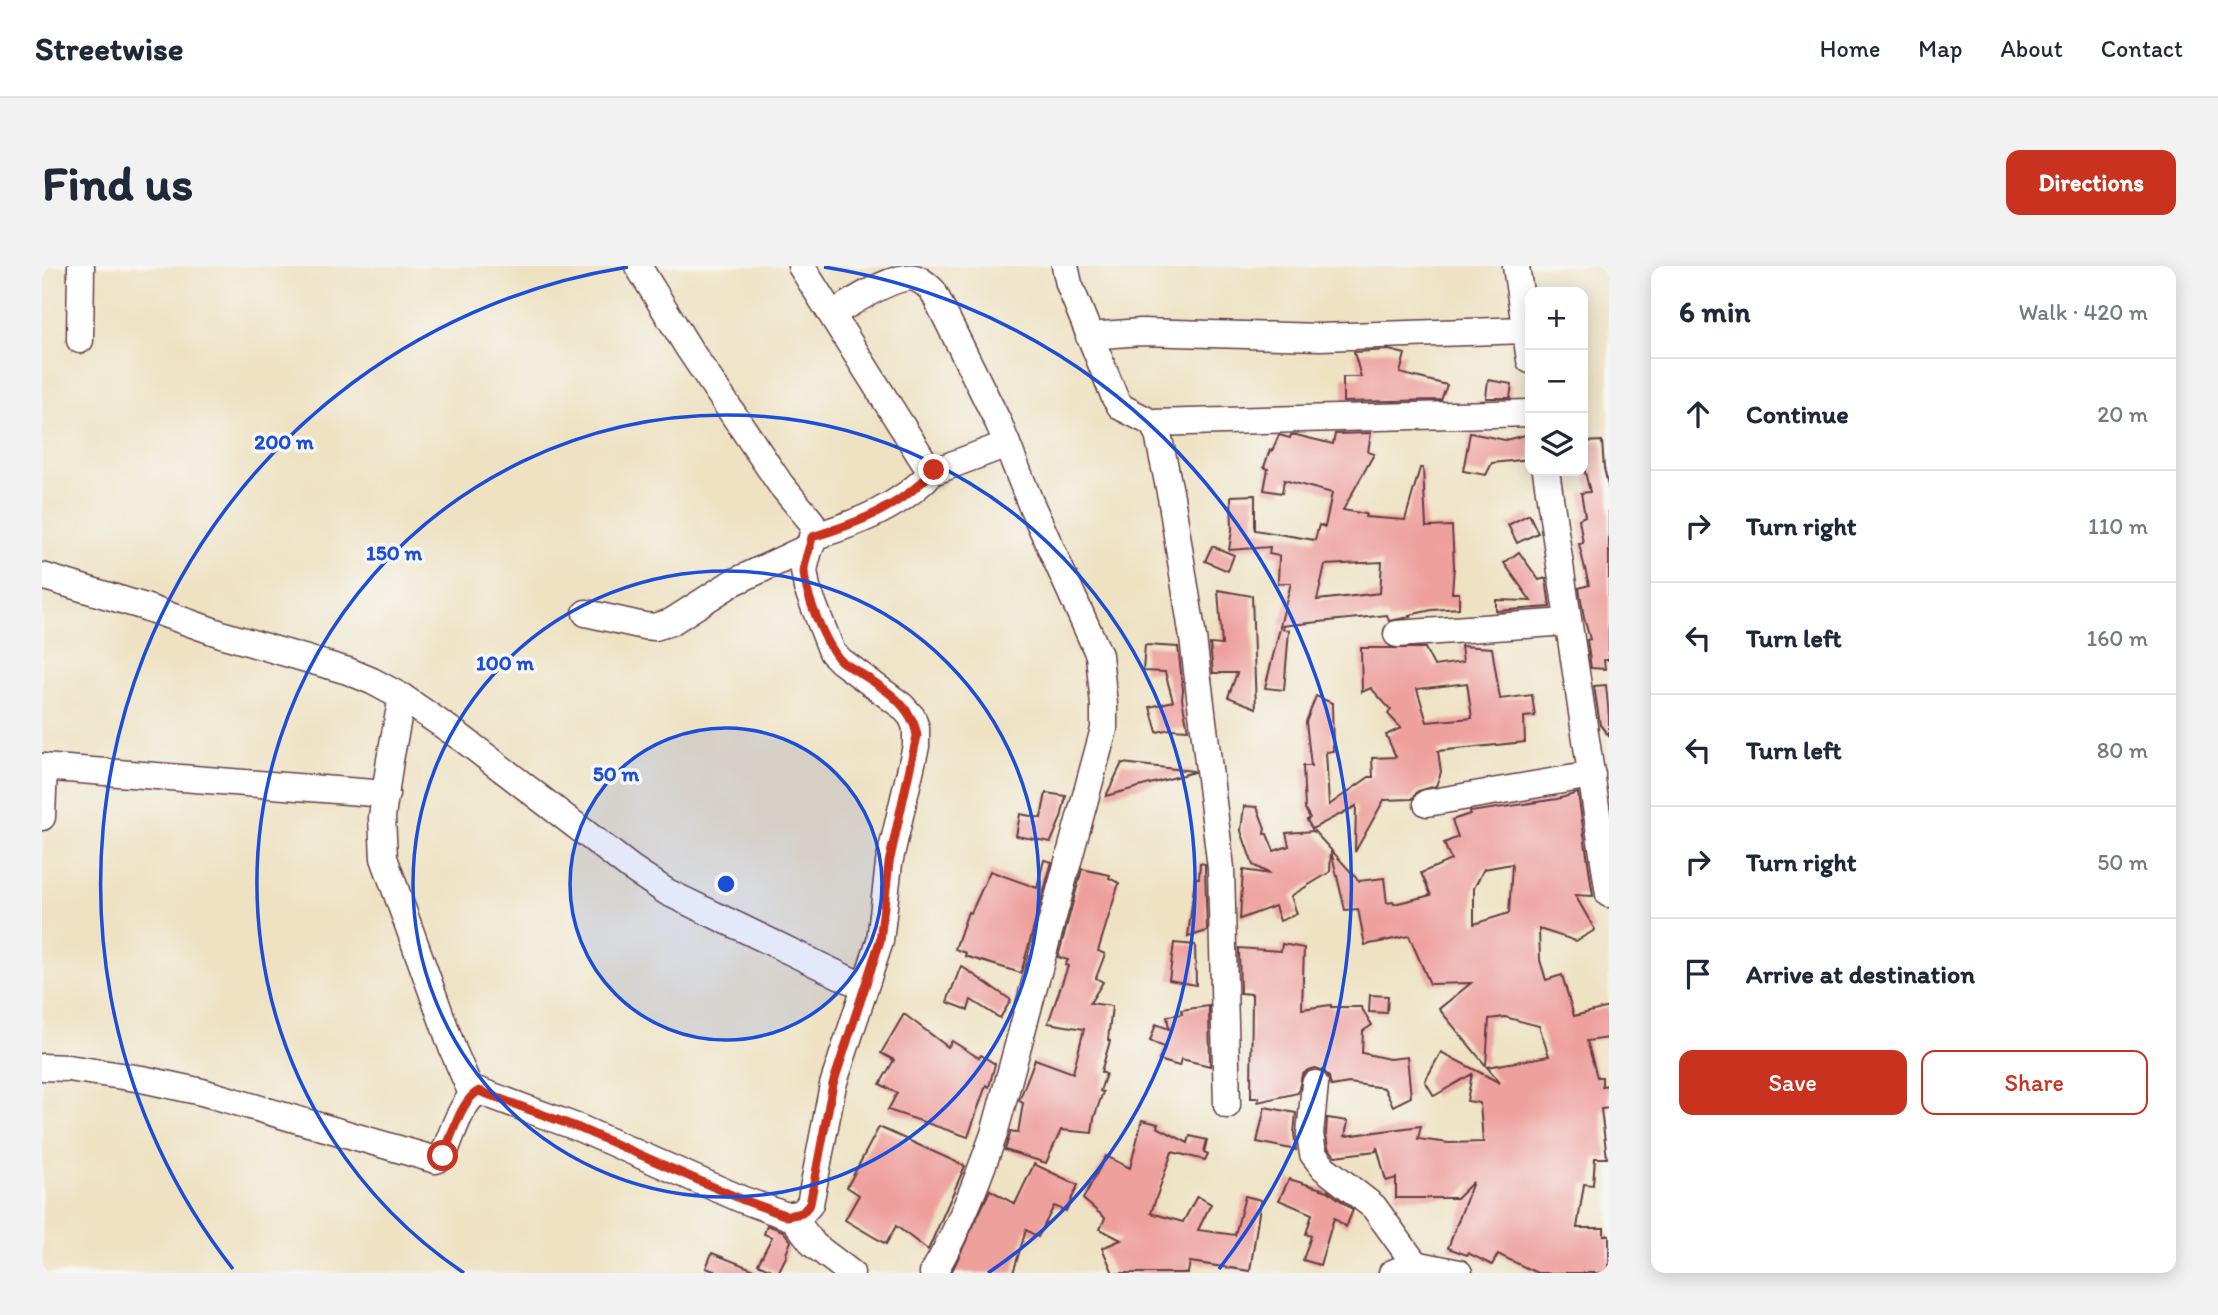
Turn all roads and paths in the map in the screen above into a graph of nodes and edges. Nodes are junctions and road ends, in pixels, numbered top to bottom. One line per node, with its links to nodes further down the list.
1 (81, 266): 10 (street)
2 (638, 266): 16 (street)
3 (801, 266): 6 (street)
4 (1065, 266): 9 (street)
5 (1516, 266): 7 (street)
6 (832, 314): 13 (street); 14 (street)
7 (1525, 324)
8 (1525, 330): 9 (street)
9 (1090, 336): 12 (street)
10 (80, 340)
11 (1525, 414): 12 (street)
12 (1152, 424): 32 (street)
13 (1007, 444): 14 (street); 36 (street)
14 (934, 470): 16 (street)
15 (1547, 476): 19 (street)
16 (811, 542): 18 (street); 28 (street)
17 (42, 576): 21 (street)
18 (586, 613)
19 (1567, 622): 20 (street); 23 (street)
20 (1398, 634)
21 (402, 697): 24 (street); 28 (street)
22 (43, 767): 24 (street); 26 (street)
23 (1592, 775): 25 (street); 27 (street)
24 (386, 794): 31 (street)
25 (1427, 803)
26 (42, 817)
27 (1609, 894)
28 (864, 987): 33 (street)
29 (42, 1067): 31 (street)
30 (1315, 1084): 34 (street)
31 (472, 1094): 33 (street)
32 (1227, 1105)
33 (791, 1215): 35 (street)
34 (1404, 1269): 37 (street)
35 (851, 1273)
36 (933, 1273)
37 (1459, 1273)

